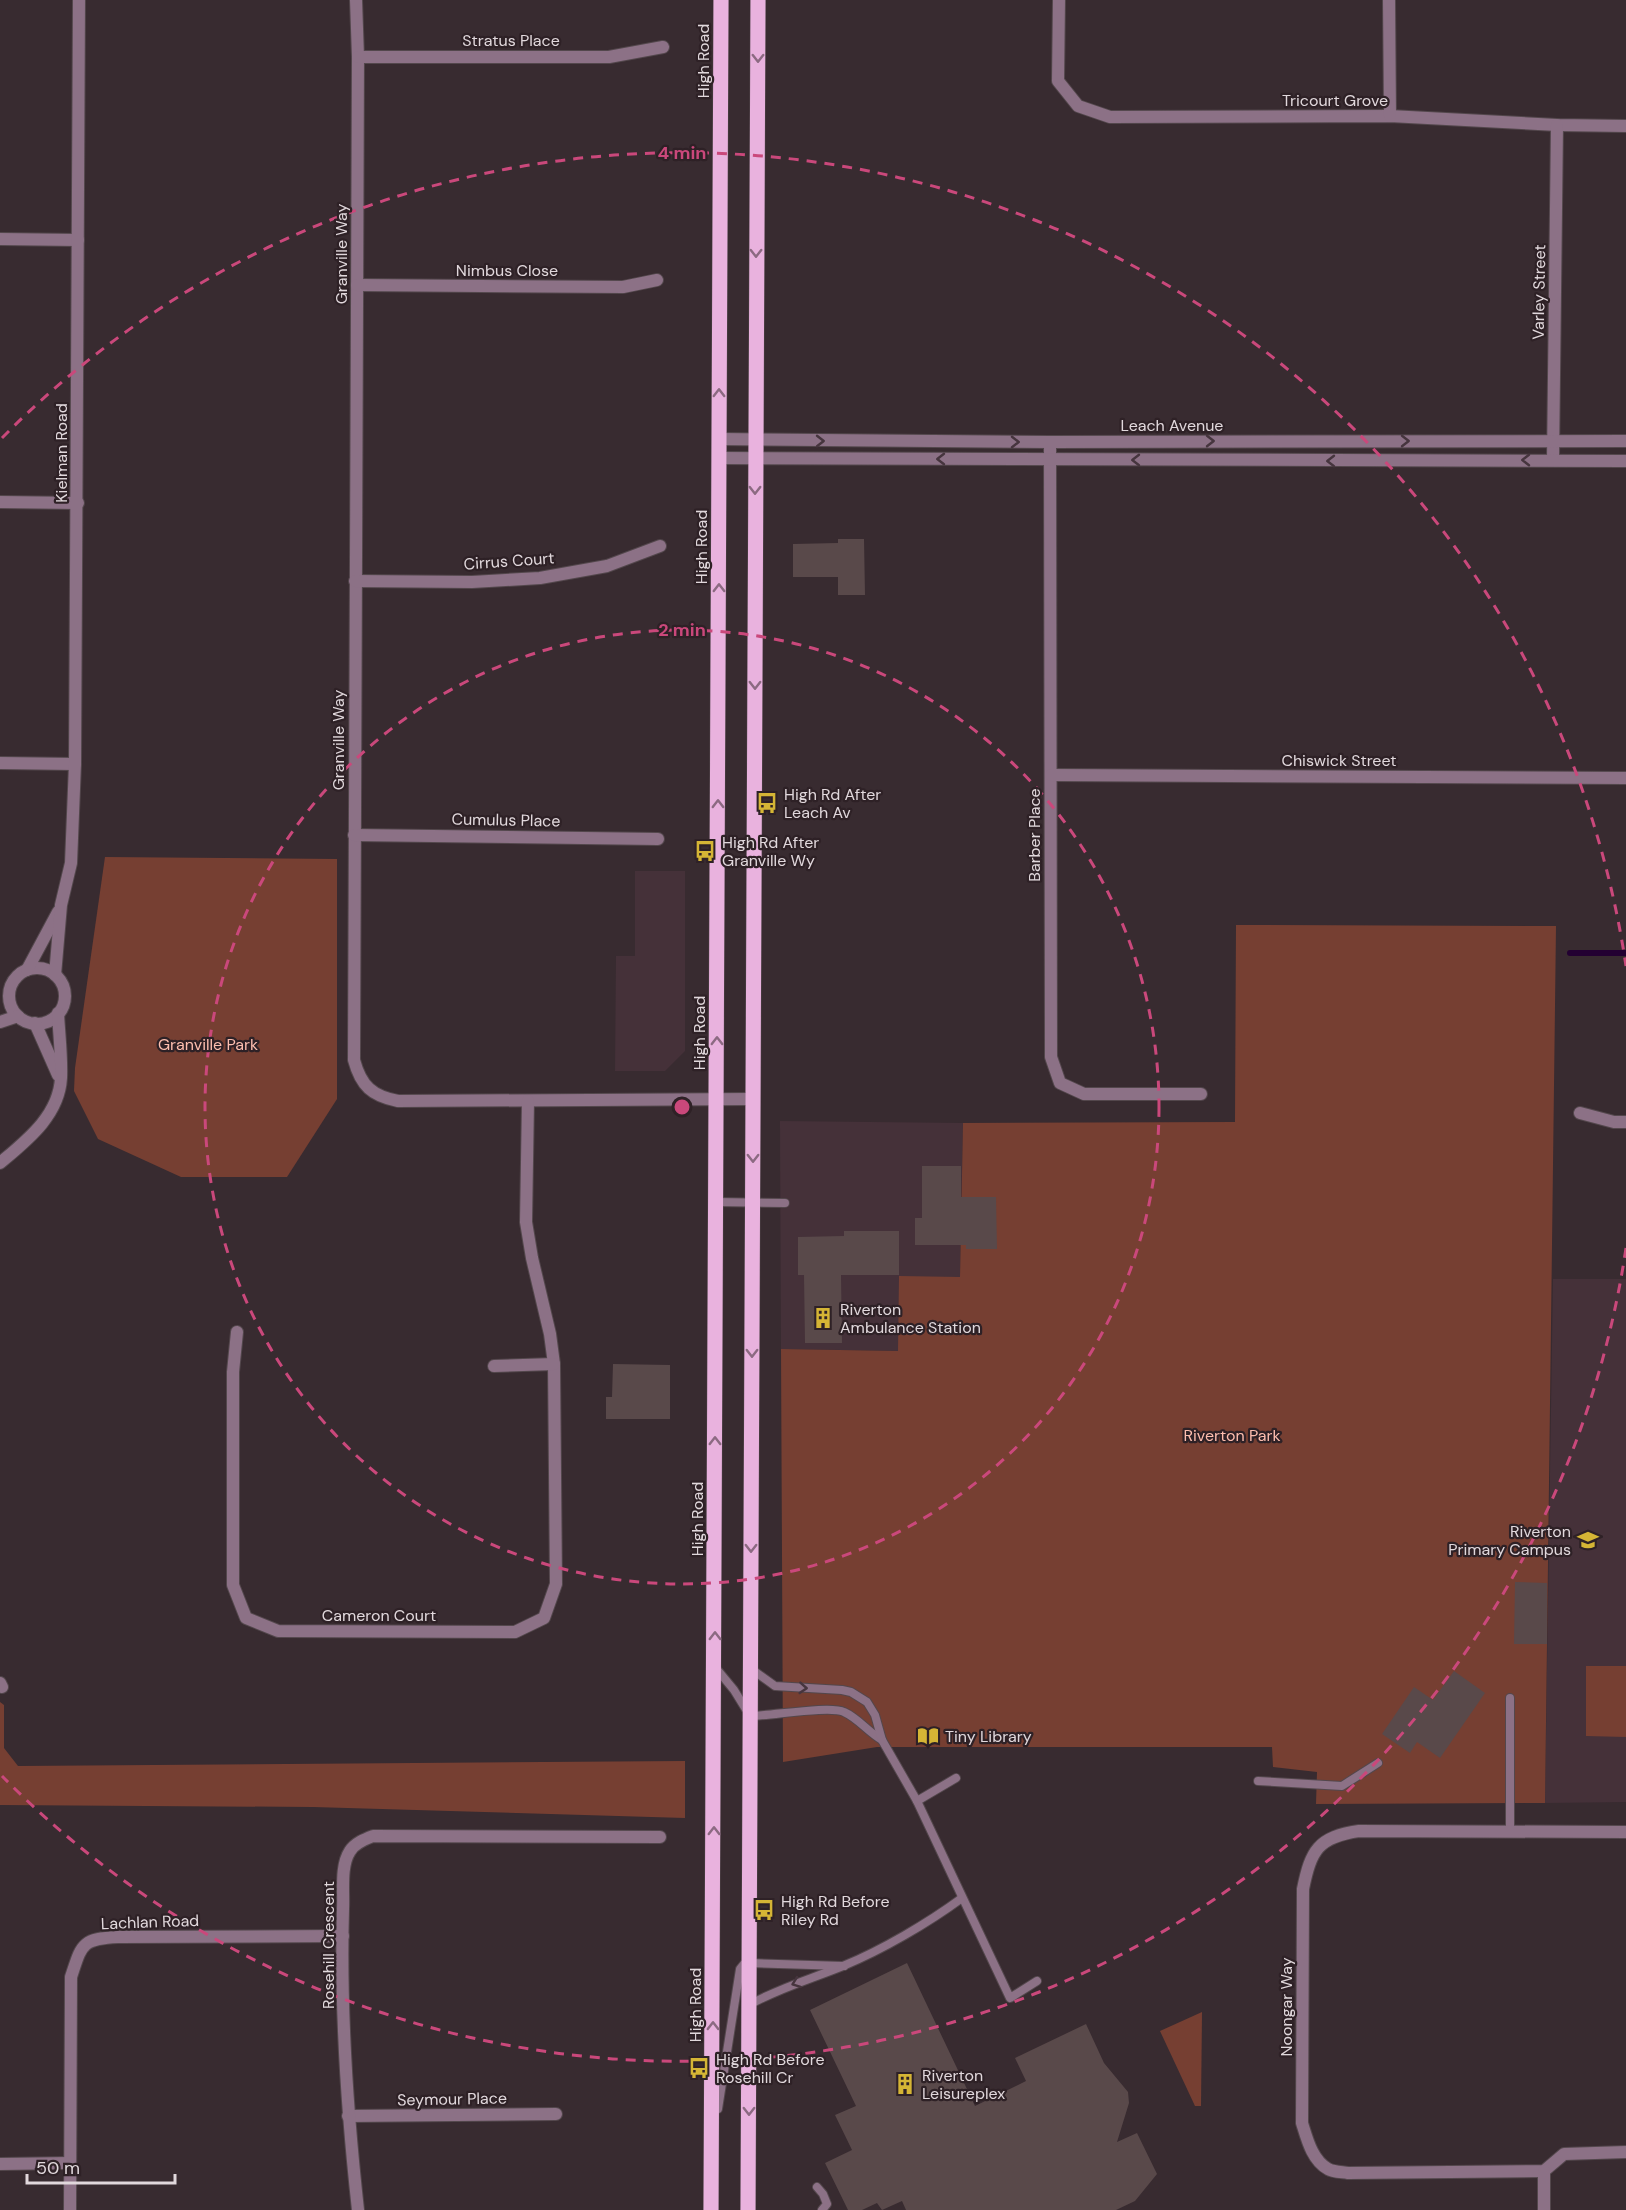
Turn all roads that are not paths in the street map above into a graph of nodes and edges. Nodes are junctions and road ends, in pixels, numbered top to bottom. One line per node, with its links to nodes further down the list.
1 (79, 0): 13 (street, Kielman Road)
2 (356, 0): 8 (street, Granville Way)
3 (721, 0): 16 (main road, High Road, one-way to 3)
4 (758, 0): 17 (main road, one-way to 17)
5 (1059, 0): 9 (street, Tricourt Grove)
6 (1389, 0): 9 (street)
7 (663, 47): 8 (street, Stratus Place)
8 (358, 57): 15 (street, Granville Way)
9 (1390, 116): 10 (street, Tricourt Grove)
10 (1557, 125): 11 (street, Tricourt Grove); 18 (street, Varley Street)
11 (1626, 126)
12 (0, 239): 13 (street)
13 (78, 240): 27 (street, Kielman Road)
14 (657, 280): 15 (street, Nimbus Close)
15 (357, 285): 29 (street, Granville Way)
16 (719, 439): 17 (street, Leach Avenue); 21 (main road, High Road)
17 (755, 440): 20 (street, Leach Avenue, one-way to 20); 22 (main road)
18 (1554, 441): 19 (street, Leach Avenue); 20 (street, Leach Avenue, one-way to 18); 24 (street, Varley Street)
19 (1626, 441)
20 (1050, 442): 23 (street, Barber Place)
21 (719, 458): 22 (street); 47 (main road, High Road, one-way to 21)
22 (755, 458): 23 (street, one-way to 22); 46 (main road, one-way to 46)
23 (1050, 460): 24 (street, one-way to 23); 32 (street, Barber Place)
24 (1553, 460): 25 (street)
25 (1626, 461)
26 (0, 502): 27 (street)
27 (78, 502): 31 (street, Kielman Road)
28 (660, 546): 29 (street, Cirrus Court)
29 (356, 581): 34 (street, Granville Way)
30 (0, 763): 31 (street)
31 (75, 764): 36 (street, Kielman Road)
32 (1051, 775): 33 (street, Chiswick Street); 45 (street, Barber Place)
33 (1626, 778)
34 (354, 835): 35 (street, Cumulus Place); 48 (street, Granville Way)
35 (658, 839)
36 (61, 905): 37 (street, Kielman Road); 38 (street, Kielman Road)
37 (27, 970): 38 (street); 39 (street, Kielman Road)
38 (55, 975): 40 (street, Kielman Road)
39 (5, 993): 41 (street, Kielman Road)
40 (58, 1013): 43 (street); 44 (street, Kielman Road)
41 (18, 1016): 42 (street); 43 (street)
42 (0, 1022)
43 (35, 1023): 44 (street)
44 (61, 1081): 51 (street)
45 (1201, 1094)
46 (753, 1099): 47 (street, Granville Way); 53 (main road, one-way to 53)
47 (716, 1100): 48 (street, Granville Way); 52 (main road, High Road)
48 (528, 1101): 56 (street, Cameron Court)
49 (1580, 1113): 50 (street)
50 (1626, 1122)
51 (0, 1163)
52 (716, 1202): 53 (lane); 58 (main road, High Road, one-way to 52)
53 (752, 1202): 54 (lane); 59 (main road, one-way to 59)
54 (785, 1203)
55 (237, 1332): 56 (street, Cameron Court)
56 (554, 1364): 57 (street)
57 (494, 1366)
58 (715, 1667): 61 (lane); 78 (main road, High Road, one-way to 58)
59 (750, 1668): 61 (main road); 62 (lane, one-way to 62)
60 (1510, 1698): 67 (lane)
61 (750, 1716): 62 (lane); 72 (main road)
62 (882, 1740): 66 (lane)
63 (1378, 1763): 65 (lane)
64 (956, 1778): 66 (lane)
65 (1258, 1781)
66 (917, 1801): 70 (lane)
67 (1509, 1832): 68 (street, Noongar Way); 82 (street, Noongar Way)
68 (1626, 1832)
69 (660, 1837): 71 (street, Rosehill Crescent)
70 (962, 1898): 73 (lane); 74 (lane)
71 (343, 1936): 77 (street, Rosehill Crescent); 80 (street, Lachlan Road)
72 (750, 1963): 73 (lane); 75 (main road); 78 (lane)
73 (844, 1966): 75 (lane, one-way to 75)
74 (1037, 1982)
75 (750, 2005): 87 (main road, one-way to 87)
76 (556, 2114): 77 (street, Seymour Place)
77 (348, 2116): 85 (street, Rosehill Crescent)
78 (713, 2142): 86 (main road, High Road)
79 (1626, 2152): 82 (street)
80 (70, 2163): 81 (street); 84 (street, Lachlan Road)
81 (0, 2164)
82 (1544, 2171): 89 (street)
83 (817, 2187): 88 (lane)
84 (70, 2210)
85 (358, 2210)
86 (711, 2210)
87 (748, 2210)
88 (822, 2210)
89 (1544, 2210)

